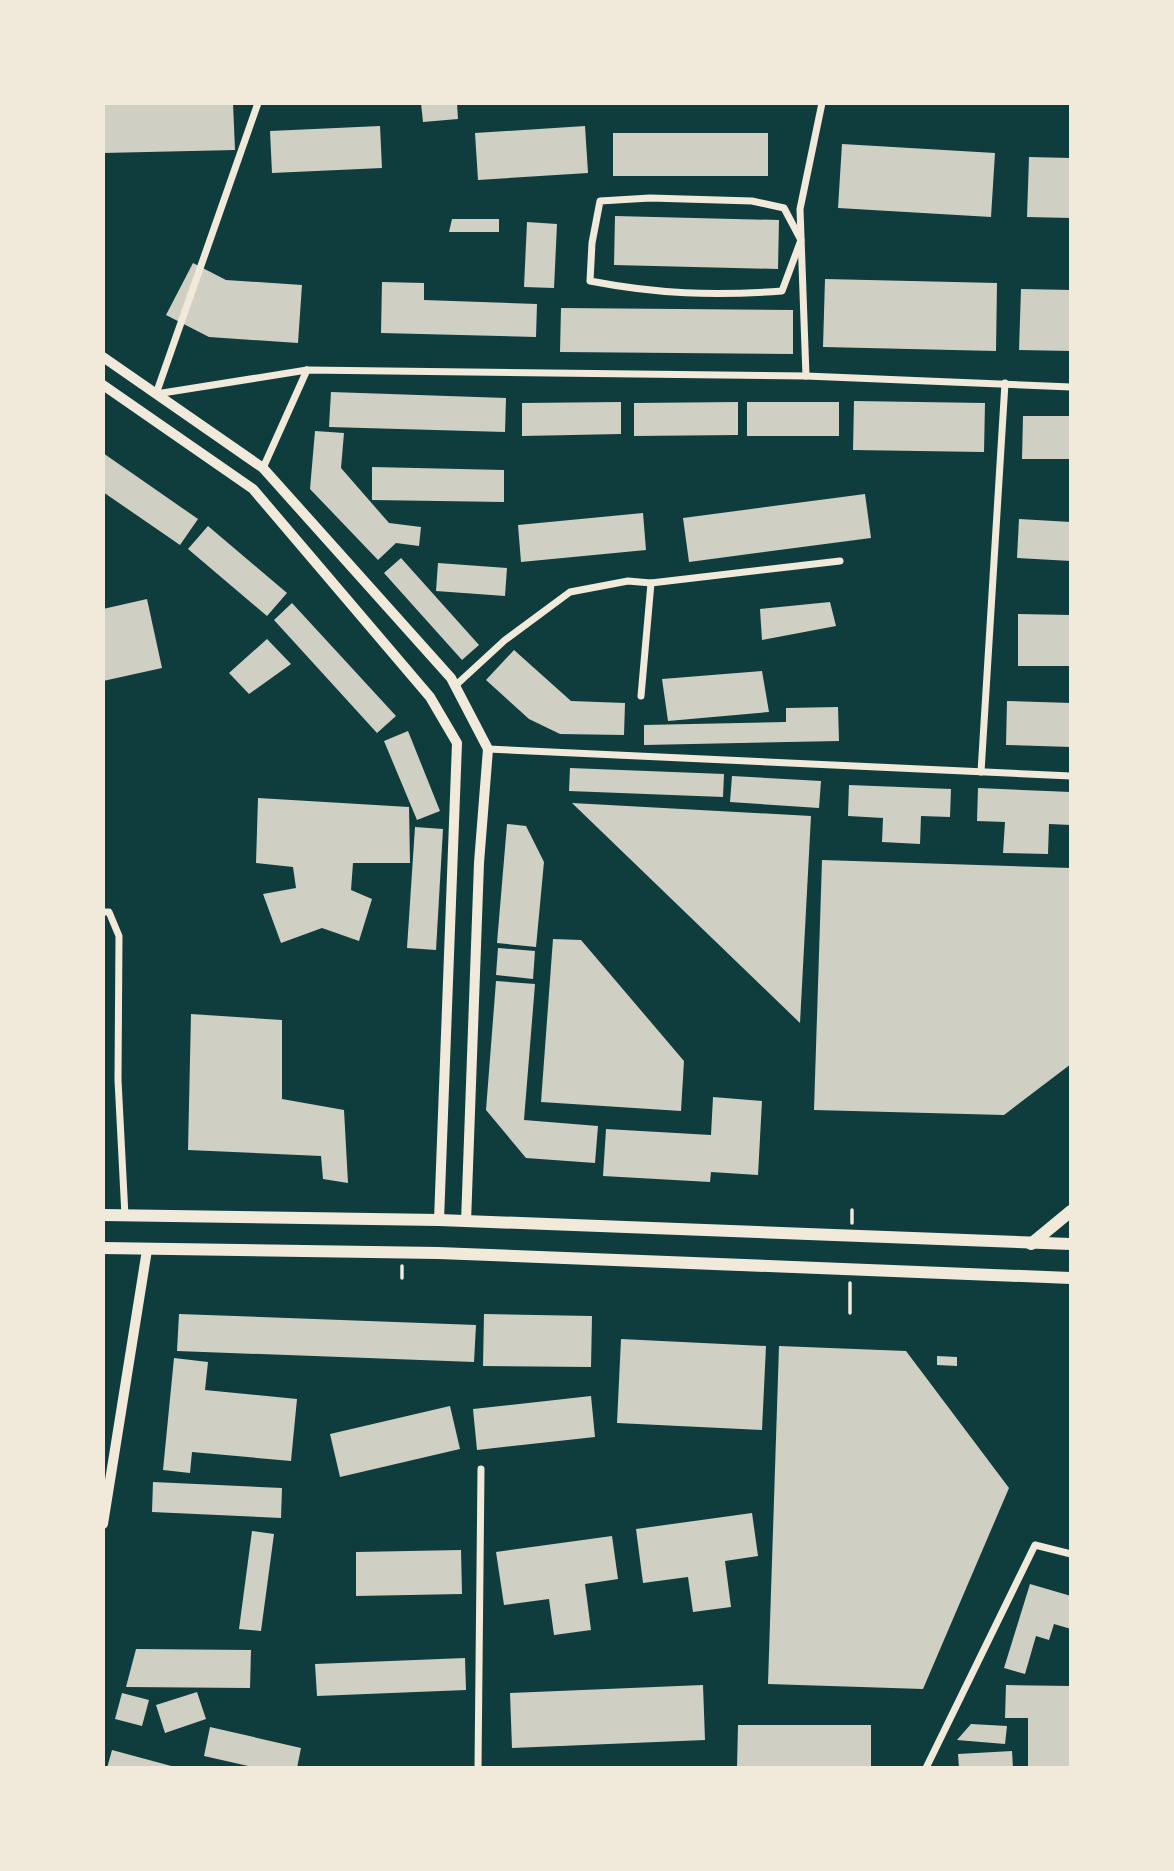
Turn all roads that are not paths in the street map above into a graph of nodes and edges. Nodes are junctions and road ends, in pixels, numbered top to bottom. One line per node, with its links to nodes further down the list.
1 (258, 103): 10 (street)
2 (822, 103): 3 (street)
3 (801, 240): 3 (street); 6 (street)
4 (103, 357): 10 (street)
5 (307, 370): 6 (street); 10 (street); 11 (street)
6 (806, 376): 7 (street)
7 (1005, 383): 9 (street); 17 (street)
8 (103, 386): 23 (street)
9 (1071, 387)
10 (156, 394): 11 (street)
11 (263, 468): 14 (street)
12 (840, 561): 13 (street)
13 (651, 583): 14 (street); 15 (street)
14 (455, 686): 16 (street)
15 (641, 696)
16 (488, 749): 17 (street); 24 (street)
17 (981, 772): 18 (street)
18 (1071, 776)
19 (103, 912): 22 (street)
20 (1071, 1211): 25 (main road)
21 (103, 1215): 22 (main road)
22 (125, 1216): 23 (main road)
23 (439, 1220): 24 (main road)
24 (466, 1222): 25 (main road)
25 (1031, 1244): 26 (main road)
26 (1071, 1244)
27 (103, 1248): 28 (main road)
28 (147, 1250): 29 (main road); 32 (street)
29 (1066, 1278): 30 (main road)
30 (1071, 1290)
31 (481, 1469): 34 (street)
32 (103, 1524)
33 (1071, 1555): 35 (street)
34 (478, 1768)
35 (926, 1768)

